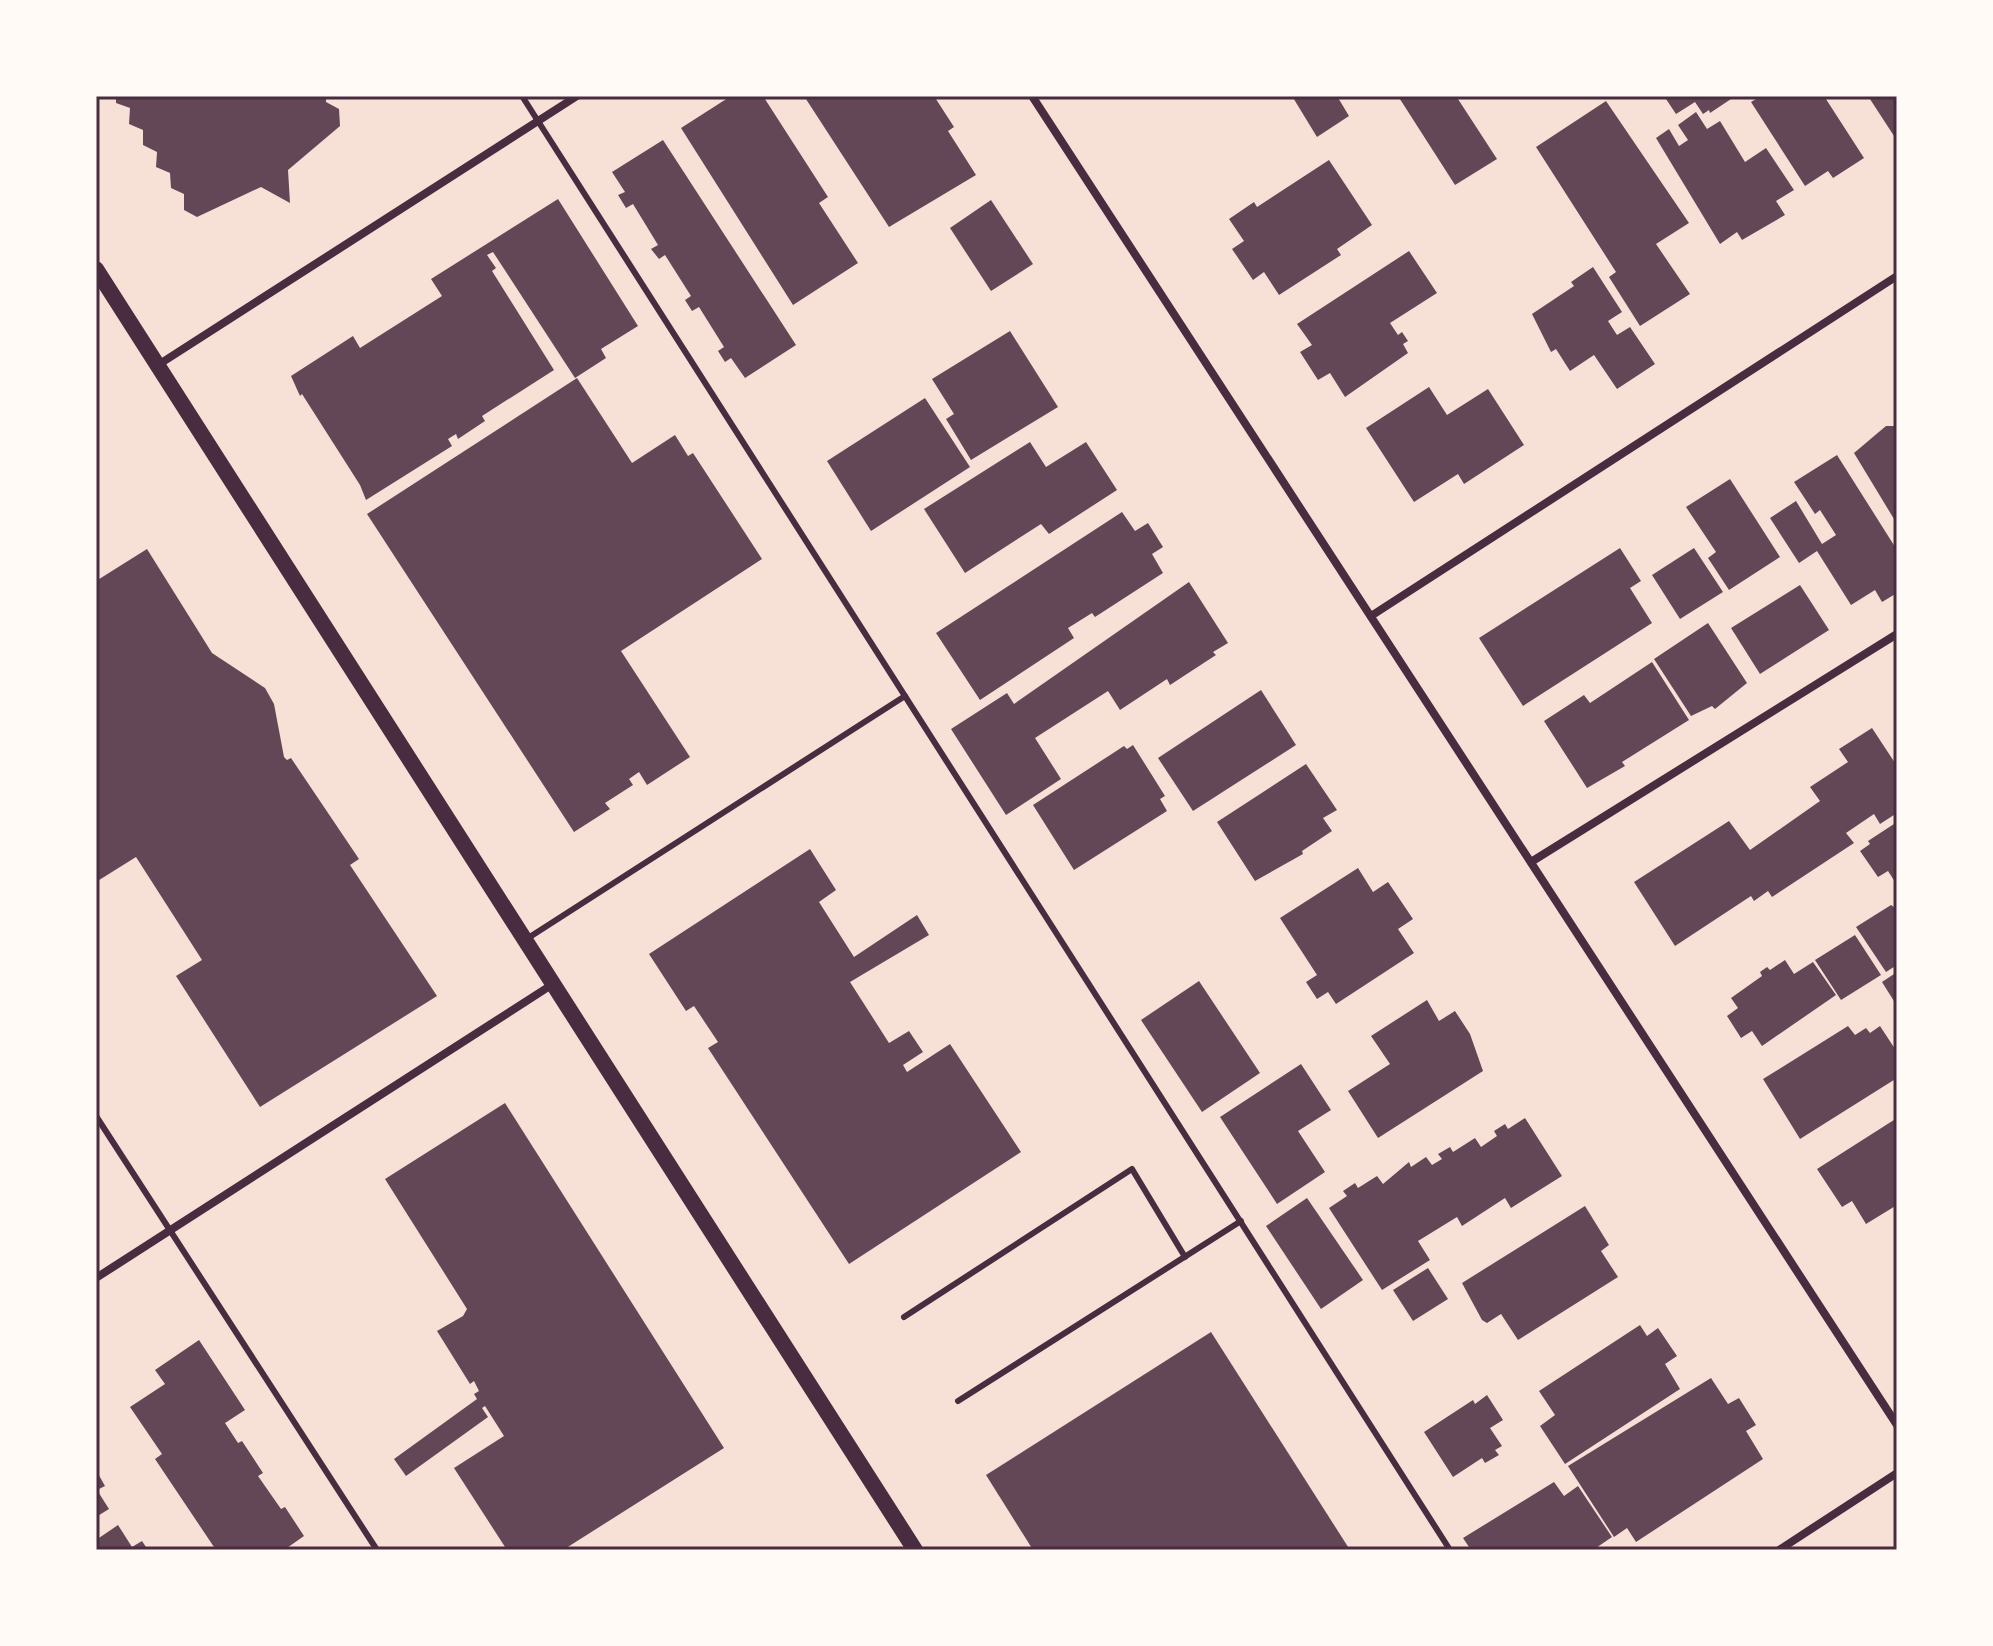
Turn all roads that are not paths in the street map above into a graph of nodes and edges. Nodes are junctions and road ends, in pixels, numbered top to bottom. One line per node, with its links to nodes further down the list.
1 (522, 96): 4 (lane)
2 (577, 96): 4 (street)
3 (1032, 96): 8 (street)
4 (538, 121): 7 (street); 10 (lane)
5 (96, 269): 7 (main road)
6 (1897, 276): 8 (street)
7 (157, 366): 12 (main road)
8 (1371, 616): 11 (street)
9 (1897, 634): 11 (street)
10 (905, 696): 12 (lane); 15 (lane)
11 (1531, 862): 21 (street)
12 (525, 940): 13 (main road)
13 (553, 984): 16 (street); 24 (main road)
14 (96, 1116): 16 (lane)
15 (1241, 1221): 17 (lane); 25 (lane)
16 (169, 1230): 18 (street); 23 (lane)
17 (1185, 1257): 19 (lane); 20 (lane)
18 (96, 1278)
19 (904, 1317)
20 (958, 1401)
21 (1897, 1425)
22 (1897, 1473): 26 (street)
23 (377, 1550)
24 (915, 1550)
25 (1450, 1550)
26 (1779, 1550)

